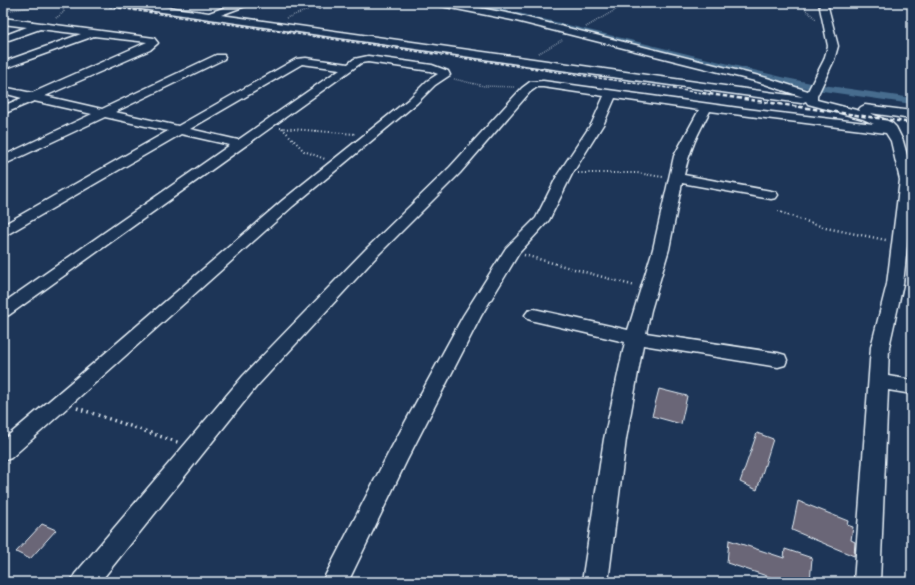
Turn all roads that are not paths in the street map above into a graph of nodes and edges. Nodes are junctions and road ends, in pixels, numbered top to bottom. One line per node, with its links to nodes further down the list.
1 (121, 3): 6 (street)
2 (246, 3): 7 (street)
3 (441, 3): 18 (street)
4 (823, 3): 18 (street)
5 (200, 5): 6 (street)
6 (175, 11): 7 (street)
7 (209, 16): 18 (street)
8 (3, 21): 9 (street)
9 (38, 26): 10 (street); 11 (street)
10 (94, 32): 13 (street); 17 (street)
11 (3, 39)
12 (220, 57): 21 (street)
13 (3, 66)
14 (350, 67): 23 (street); 25 (street); 36 (street)
15 (3, 90): 17 (street)
16 (611, 94): 19 (street); 37 (street); 38 (street)
17 (34, 97): 20 (street); 21 (street)
18 (811, 99): 22 (street); 24 (street)
19 (706, 107): 24 (street); 27 (street)
20 (3, 110)
21 (103, 112): 23 (street); 26 (street)
22 (912, 115)
23 (181, 130): 25 (street); 29 (street)
24 (892, 130): 34 (street)
25 (241, 144): 30 (street)
26 (3, 161)
27 (676, 178): 28 (street); 32 (street)
28 (771, 195)
29 (3, 231)
30 (3, 311)
31 (534, 315): 32 (street)
32 (635, 338): 33 (street); 39 (street)
33 (778, 360)
34 (878, 381): 35 (street); 40 (street)
35 (912, 387)
36 (3, 452)
37 (84, 582)
38 (335, 582)
39 (595, 582)
40 (867, 582)

